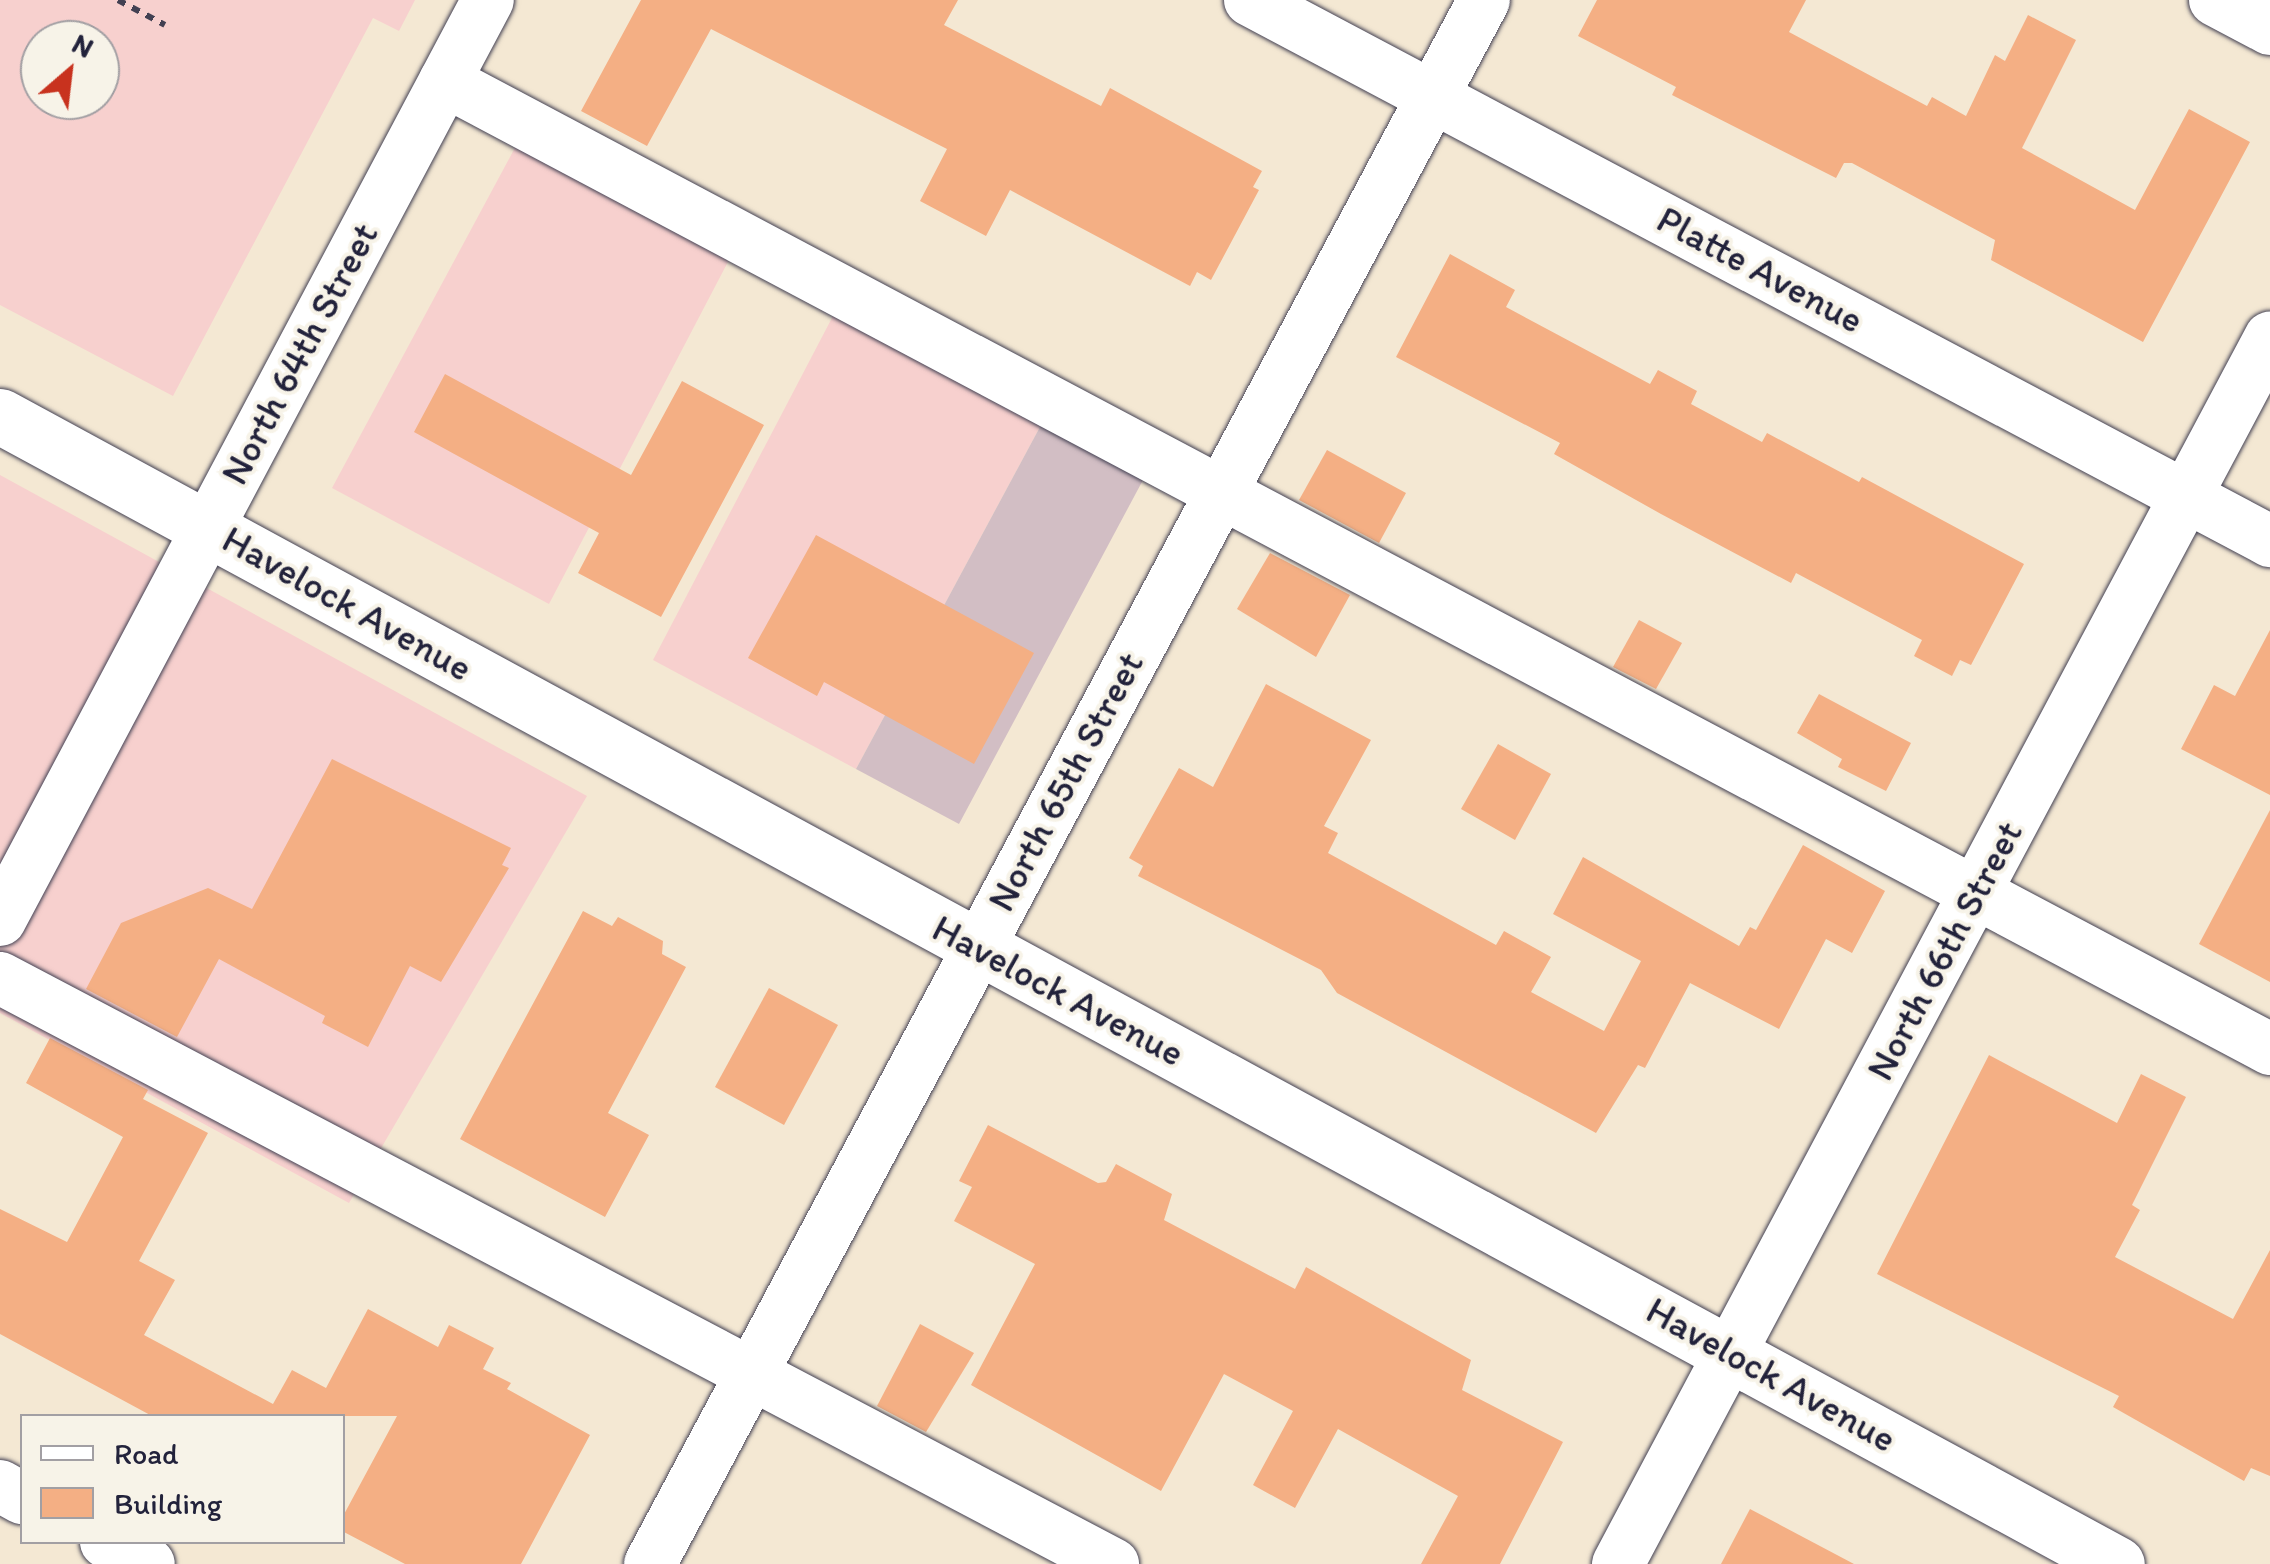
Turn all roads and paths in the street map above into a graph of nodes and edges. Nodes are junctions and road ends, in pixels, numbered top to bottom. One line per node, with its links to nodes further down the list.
1 (118, 0): 6 (path)
2 (488, 0): 8 (street, North 64th Street)
3 (1250, 0): 9 (street, Platte Avenue)
4 (1484, 0): 9 (street, North 65th Street)
5 (2215, 0): 7 (street)
6 (166, 25)
7 (2270, 30)
8 (445, 81): 12 (street); 14 (street, North 64th Street)
9 (1433, 97): 12 (street, North 65th Street); 13 (street, Platte Avenue)
10 (2270, 338): 13 (street, North 66th Street)
11 (0, 416): 14 (main road, Havelock Avenue)
12 (1221, 496): 16 (street); 18 (street, North 65th Street)
13 (2186, 497): 15 (street, Platte Avenue); 16 (street, North 66th Street)
14 (207, 528): 17 (street, North 64th Street); 18 (main road, Havelock Avenue)
15 (2270, 542)
16 (1976, 893): 20 (street); 21 (street, North 66th Street)
17 (0, 920)
18 (976, 948): 21 (main road, Havelock Avenue); 22 (street, North 65th Street)
19 (0, 978): 22 (street)
20 (2270, 1050)
21 (1730, 1352): 27 (street, North 66th Street); 28 (main road, Havelock Avenue)
22 (752, 1373): 25 (street, North 65th Street); 26 (street)
23 (110, 1544): 24 (street)
24 (149, 1564)
25 (650, 1564)
26 (1112, 1564)
27 (1618, 1564)
28 (2118, 1564)

